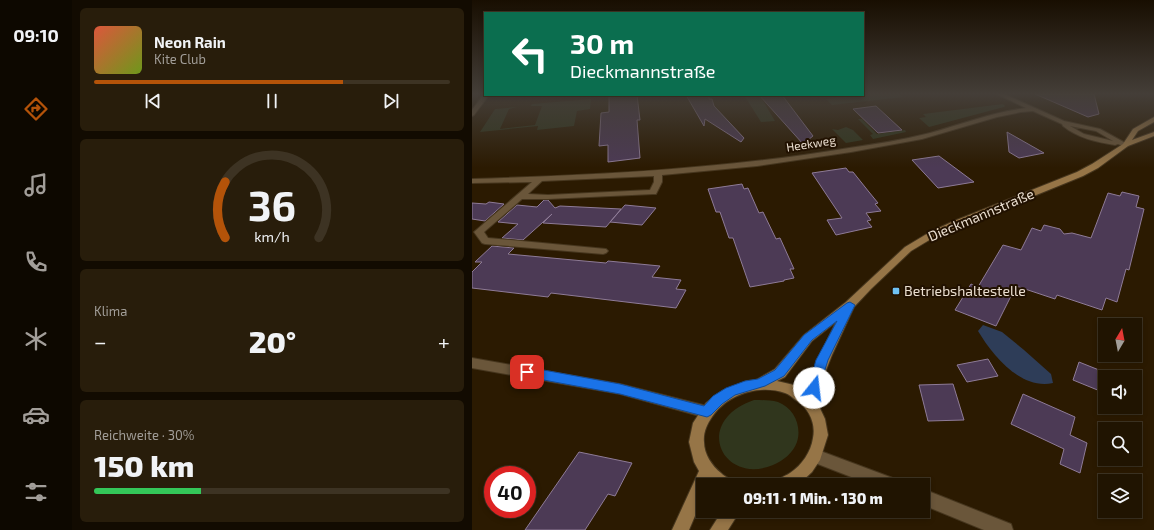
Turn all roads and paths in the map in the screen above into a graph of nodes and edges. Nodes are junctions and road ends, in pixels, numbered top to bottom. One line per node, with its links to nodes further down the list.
1 (989, 119): 6 (street, Heekweg)
2 (1055, 119): 5 (street)
3 (1154, 120): 5 (street, Dieckmannstraße)
4 (1154, 134): 5 (street, Dieckmannstraße)
5 (1126, 145): 11 (street, Dieckmannstraße)
6 (658, 174): 7 (street, Heekweg); 9 (street)
7 (540, 179): 8 (street, Heekweg); 9 (street)
8 (472, 181)
9 (521, 196): 10 (street)
10 (603, 251)
11 (850, 305): 13 (street, Dieckmannstraße); 14 (street, Dieckmannstraße)
12 (472, 363): 15 (street)
13 (761, 383): 14 (street, Dieckmannstraße); 15 (street, Dieckmannstraße)
14 (811, 405): 16 (street, Dieckmannstraße)
15 (707, 412): 17 (street, Dieckmannstraße)
16 (815, 456): 19 (street, Dieckmannstraße); 20 (street)
17 (707, 470): 18 (street, Dieckmannstraße); 23 (street)
18 (715, 478)
19 (794, 478)
20 (873, 478)
21 (930, 500): 25 (street)
22 (727, 518): 24 (street)
23 (680, 530)
24 (718, 530)
25 (1005, 530)

